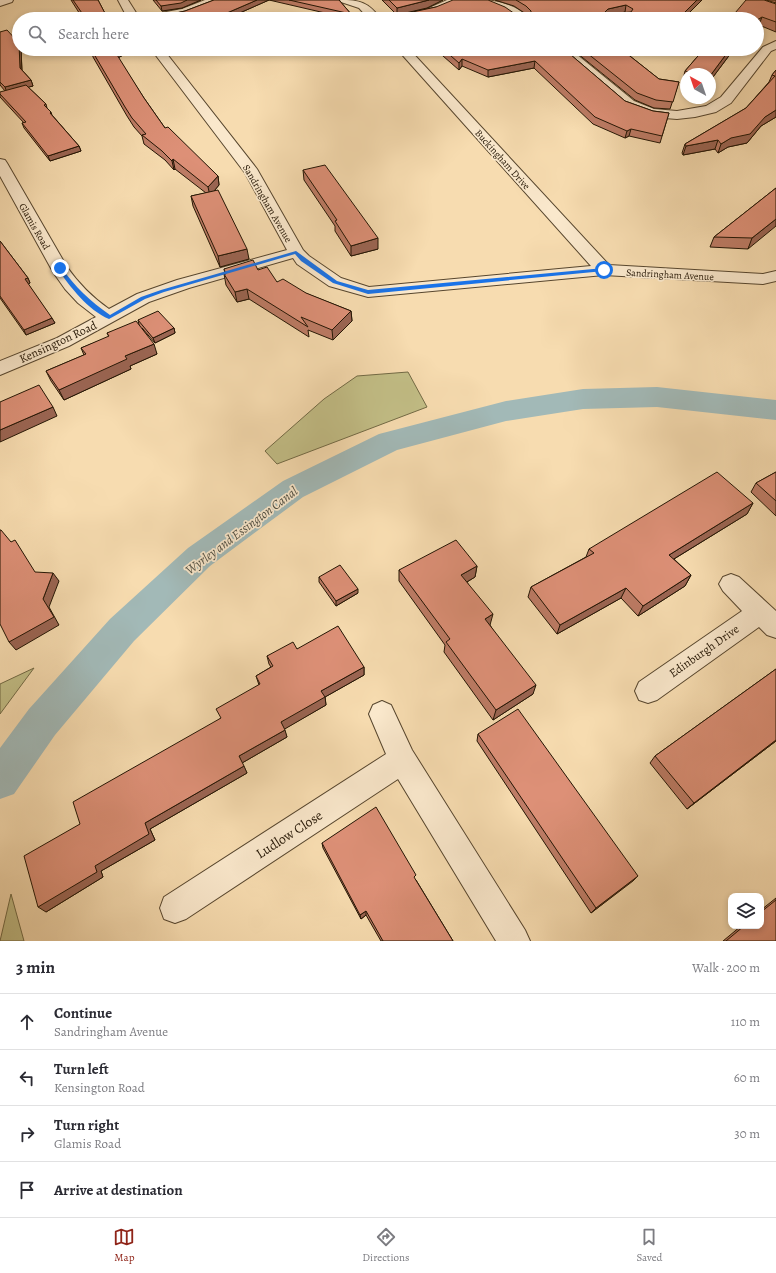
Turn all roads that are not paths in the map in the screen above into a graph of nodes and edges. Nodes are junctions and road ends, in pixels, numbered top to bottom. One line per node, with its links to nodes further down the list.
1 (8, 0): 7 (street)
2 (123, 0): 8 (street)
3 (214, 0): 9 (street)
4 (345, 0): 10 (street)
5 (456, 0): 11 (street)
6 (485, 0): 12 (street)
7 (0, 3)
8 (130, 12)
9 (185, 12)
10 (369, 12)
11 (424, 12)
12 (512, 12)
13 (776, 44): 14 (street)
14 (764, 53)
15 (162, 56): 20 (street, Sandringham Avenue)
16 (408, 56): 21 (street, Buckingham Drive)
17 (572, 56): 18 (street)
18 (761, 56)
19 (0, 163): 23 (street, Glamis Road)
20 (296, 252): 21 (street, Sandringham Avenue); 23 (street, Kensington Road)
21 (604, 270): 22 (street, Sandringham Avenue)
22 (776, 276)
23 (109, 318): 24 (street, Kensington Road)
24 (0, 368)
25 (731, 584): 26 (street, Edinburgh Drive)
26 (768, 620): 27 (street, Edinburgh Drive)
27 (648, 691)
28 (382, 714): 29 (street)
29 (402, 760): 30 (street, Ludlow Close); 31 (street)
30 (175, 908)
31 (514, 941)

